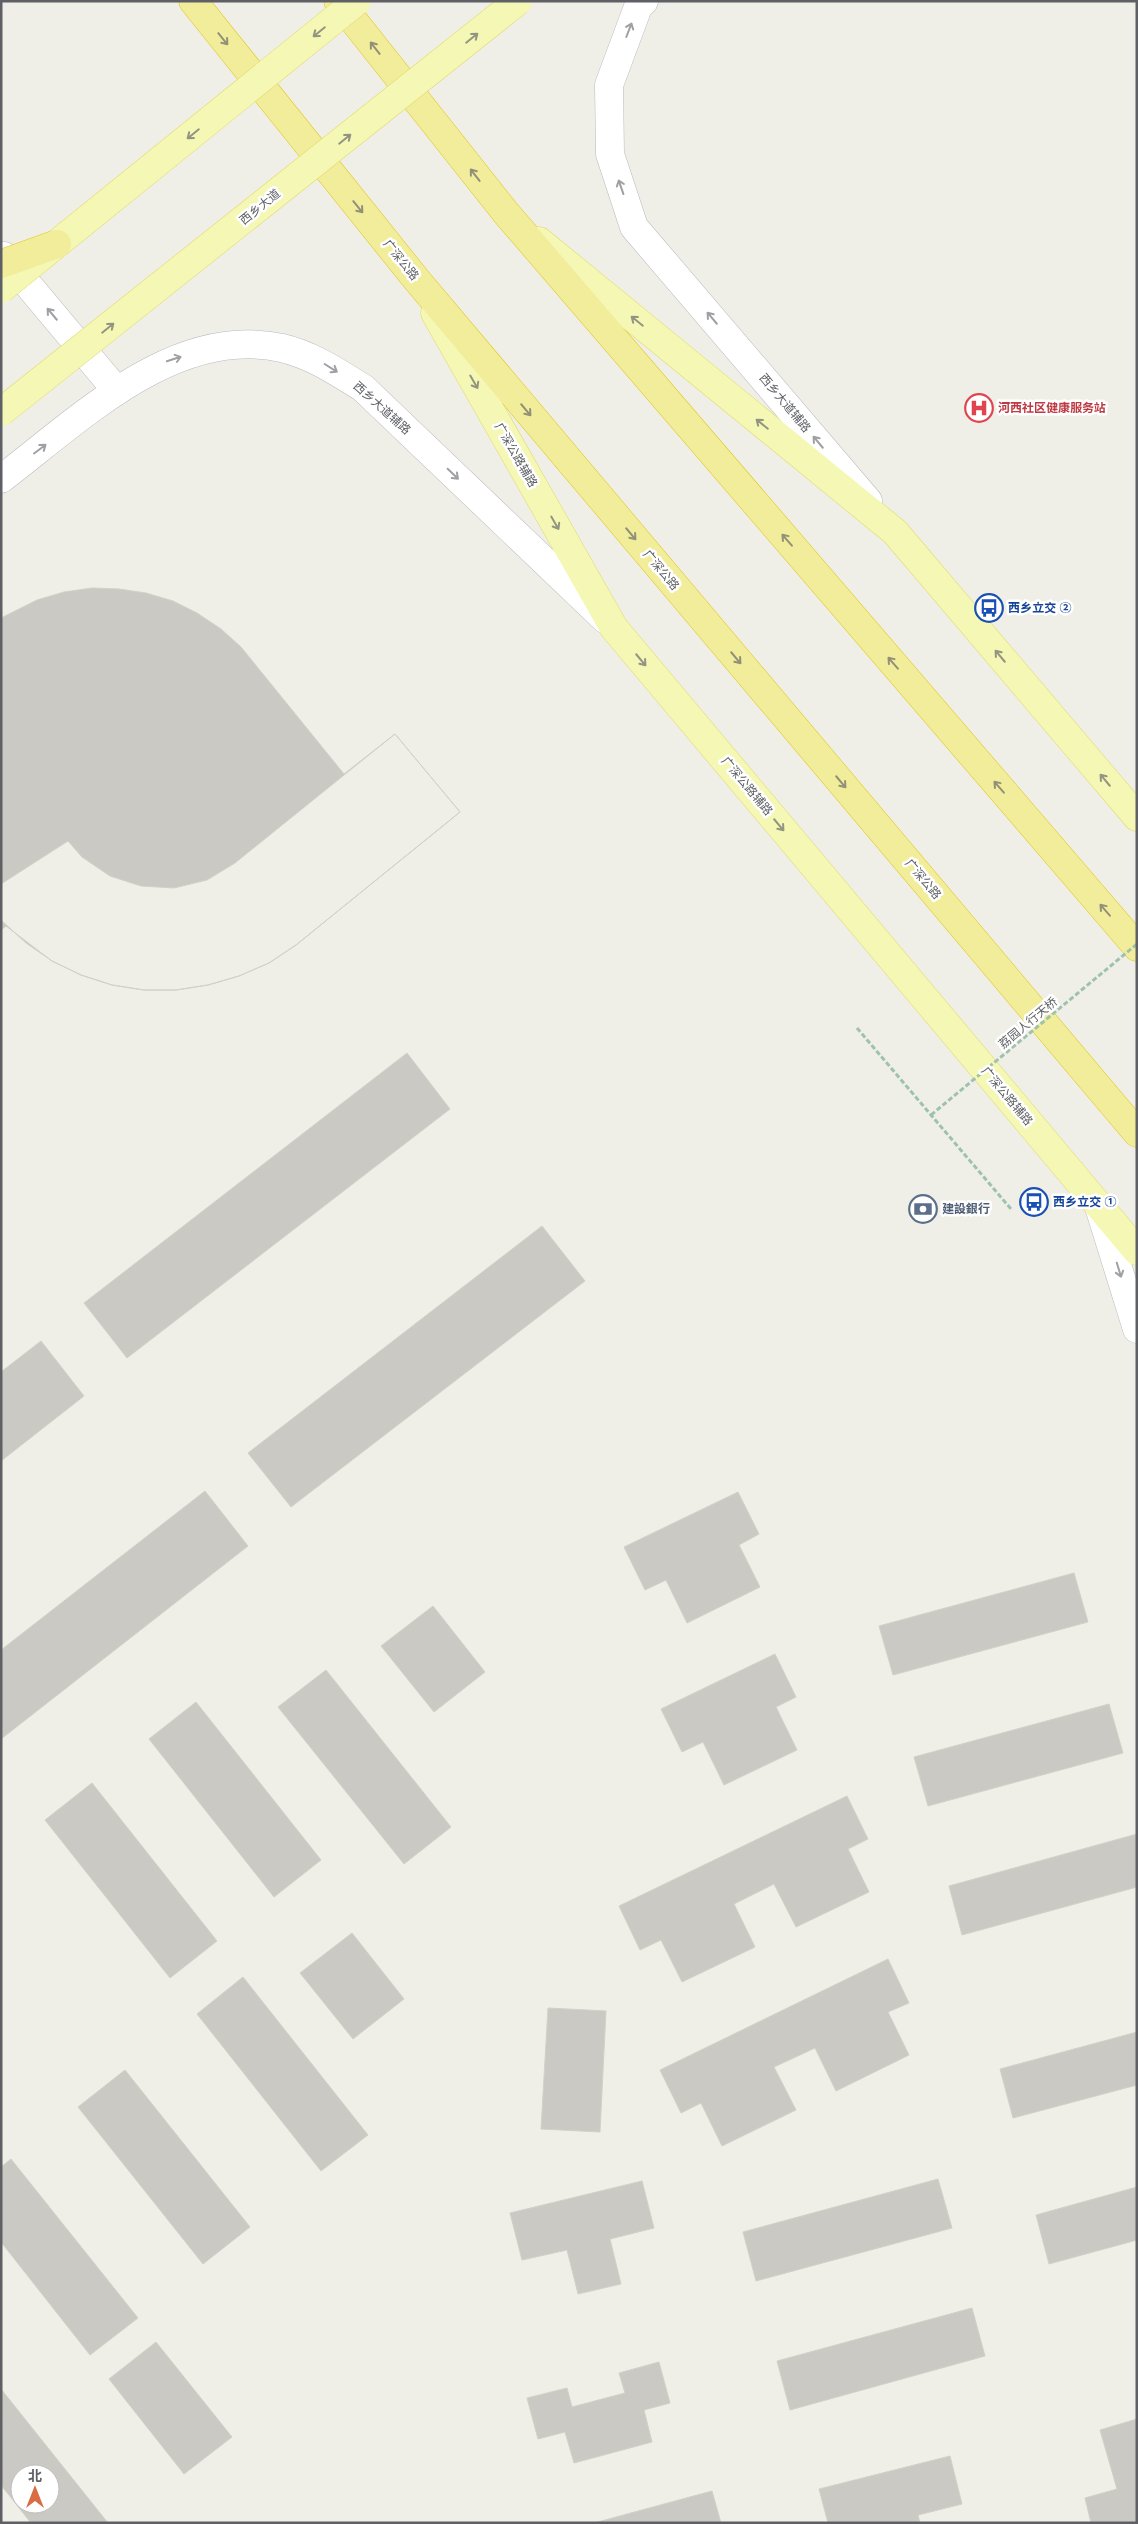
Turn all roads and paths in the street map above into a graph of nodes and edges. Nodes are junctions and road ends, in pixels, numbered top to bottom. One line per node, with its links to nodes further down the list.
1 (193, 1): 10 (highway, 广深公路, one-way to 10)
2 (338, 1): 6 (highway, one-way to 2)
3 (357, 1): 7 (main road, one-way to 7, bridge)
4 (518, 1): 12 (main road, 西乡大道, one-way to 4, bridge)
5 (644, 1): 17 (street, 西乡大道辅路, one-way to 5)
6 (506, 213): 17 (main road, one-way to 6); 20 (highway, one-way to 6)
7 (57, 244): 9 (highway, bridge); 11 (main road, bridge)
8 (1, 253): 13 (street, one-way to 8)
9 (1, 264)
10 (416, 279): 18 (main road, 广深公路辅路, one-way to 18); 23 (highway, 广深公路, one-way to 23)
11 (1, 289)
12 (60, 366): 14 (highway, bridge); 15 (main road, 西乡大道, bridge)
13 (117, 391): 16 (street, 西乡大道辅路, one-way to 13); 18 (street, 西乡大道辅路, one-way to 18)
14 (1, 395)
15 (1, 412)
16 (1, 479)
17 (895, 532): 19 (main road, one-way to 17)
18 (614, 628): 24 (main road, 广深公路辅路, one-way to 24)
19 (1137, 817)
20 (1137, 945): 22 (path, 荔园人行天桥, bridge)
21 (857, 1028): 22 (path)
22 (931, 1115): 25 (path)
23 (1137, 1133)
24 (1099, 1207): 26 (main road, 广深公路辅路); 27 (street, one-way to 27)
25 (1011, 1209)
26 (1137, 1251)
27 (1137, 1329)

